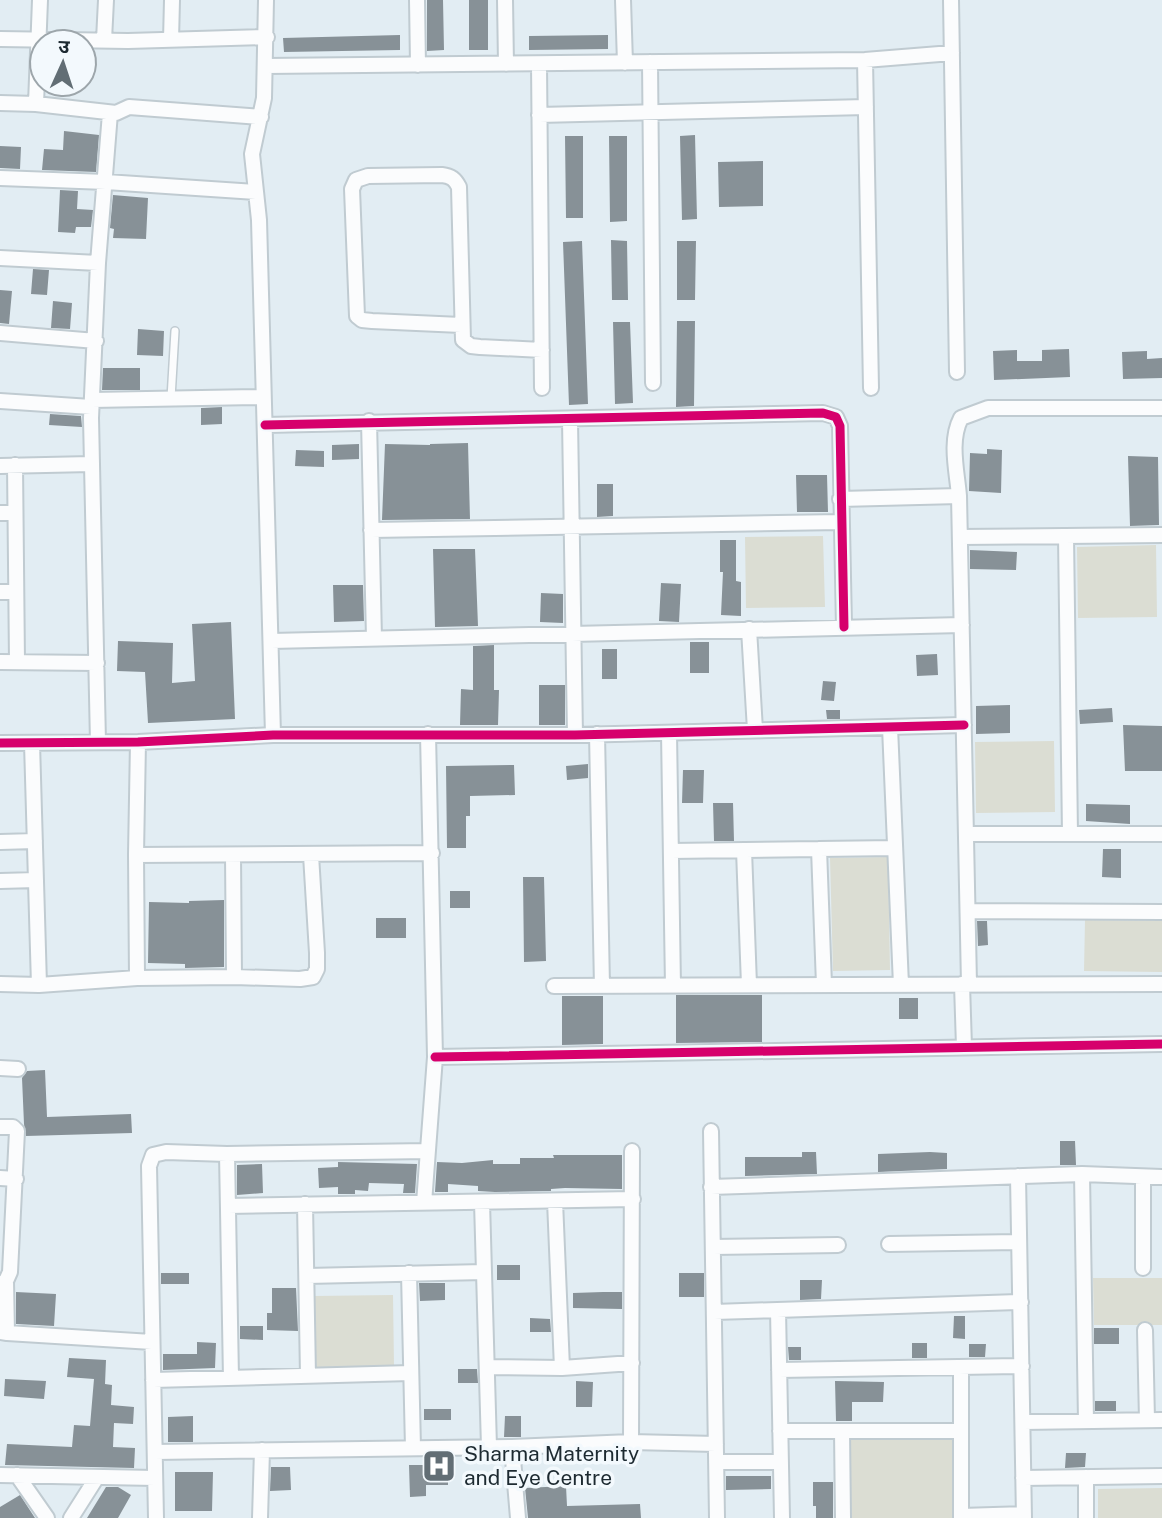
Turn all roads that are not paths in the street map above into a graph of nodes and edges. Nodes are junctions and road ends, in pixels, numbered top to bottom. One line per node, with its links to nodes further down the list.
1 (40, 0): 9 (street)
2 (106, 0): 14 (street)
3 (172, 0): 15 (street)
4 (266, 0): 10 (street)
5 (417, 0): 22 (street)
6 (505, 0): 20 (street)
7 (623, 0): 18 (street)
8 (951, 0): 16 (street)
9 (38, 28)
10 (267, 37): 15 (street); 23 (street)
11 (0, 39): 12 (street)
12 (28, 40)
13 (98, 40): 14 (street)
14 (104, 40): 15 (street)
15 (171, 40)
16 (952, 53): 17 (street); 42 (street)
17 (865, 60): 19 (street); 27 (street)
18 (625, 62): 19 (street); 21 (street)
19 (650, 62): 28 (street)
20 (506, 64): 21 (street); 22 (street)
21 (538, 64): 30 (street)
22 (418, 65): 23 (street)
23 (266, 66): 31 (street)
24 (36, 98): 26 (street)
25 (0, 103): 26 (street)
26 (36, 104): 29 (street)
27 (866, 107): 28 (street); 45 (street)
28 (651, 112): 30 (street); 43 (street)
29 (110, 113): 31 (street); 33 (street)
30 (539, 115): 41 (street)
31 (261, 117): 34 (street)
32 (0, 178): 33 (street)
33 (106, 182): 34 (street); 36 (street)
34 (256, 192): 46 (street)
35 (0, 258): 36 (street)
36 (98, 263): 40 (street)
37 (461, 324): 37 (street); 41 (street)
38 (175, 331): 47 (lane)
39 (0, 333): 40 (street)
40 (96, 341): 49 (street)
41 (542, 350): 44 (street)
42 (957, 372)
43 (653, 383)
44 (542, 388)
45 (871, 388)
46 (263, 397): 47 (street); 53 (street)
47 (171, 399): 49 (street)
48 (0, 401): 49 (street)
49 (92, 403): 54 (street)
50 (1162, 408): 57 (street)
51 (570, 420): 52 (street); 58 (street); 61 (street)
52 (369, 421): 53 (street); 62 (street)
53 (265, 425): 73 (street)
54 (91, 464): 55 (street); 76 (street)
55 (15, 465): 56 (street); 59 (street)
56 (0, 466)
57 (959, 496): 58 (street); 65 (street)
58 (840, 499): 60 (street)
59 (8, 513): 66 (street)
60 (841, 522): 61 (street); 69 (street)
61 (571, 527): 62 (street); 71 (street)
62 (371, 530): 72 (street)
63 (1162, 535): 64 (street)
64 (1066, 536): 65 (street); 90 (street)
65 (960, 537): 68 (street)
66 (15, 592): 67 (street); 75 (street)
67 (0, 593)
68 (962, 625): 69 (street); 77 (street)
69 (844, 627): 70 (street)
70 (749, 629): 71 (street); 79 (street)
71 (573, 634): 72 (street); 84 (street)
72 (374, 638): 73 (street)
73 (271, 640): 83 (street)
74 (0, 662): 75 (street)
75 (17, 662): 76 (street)
76 (97, 663): 88 (street)
77 (964, 725): 78 (street); 89 (street)
78 (890, 727): 79 (street); 94 (street)
79 (755, 730): 80 (street)
80 (669, 733): 82 (street); 97 (street)
81 (428, 734): 83 (street); 84 (street); 98 (street)
82 (597, 734): 84 (street); 116 (street)
83 (273, 735): 85 (street)
84 (575, 735)
85 (138, 742): 88 (street); 99 (street)
86 (0, 743): 87 (street)
87 (32, 743): 88 (street); 92 (street)
88 (98, 743)
89 (966, 834): 90 (street); 104 (street)
90 (1070, 834): 91 (street)
91 (1162, 834)
92 (35, 841): 93 (street); 102 (street)
93 (0, 842)
94 (895, 848): 95 (street); 114 (street)
95 (819, 849): 96 (street); 113 (street)
96 (744, 850): 97 (street); 112 (street)
97 (671, 851): 117 (street)
98 (432, 853): 101 (street); 120 (street)
99 (136, 855): 100 (street); 107 (street)
100 (233, 855): 101 (street); 106 (street)
101 (312, 855): 106 (street)
102 (36, 880): 103 (street); 111 (street)
103 (0, 881)
104 (968, 911): 105 (street); 109 (street)
105 (1162, 912)
106 (234, 977): 107 (street)
107 (137, 978): 111 (street)
108 (0, 984): 111 (street)
109 (966, 984): 110 (street); 114 (street); 119 (street)
110 (1162, 984)
111 (39, 985)
112 (749, 985): 113 (street); 117 (street)
113 (824, 985): 114 (street)
114 (901, 985)
115 (554, 986): 116 (street)
116 (602, 986): 117 (street)
117 (673, 986)
118 (1162, 1044): 119 (street)
119 (964, 1047): 120 (street)
120 (435, 1056): 125 (street)
121 (0, 1068): 122 (street)
122 (18, 1069)
123 (0, 1127): 133 (street)
124 (711, 1131): 134 (street)
125 (428, 1151): 127 (street); 138 (street)
126 (632, 1151): 135 (street)
127 (228, 1154): 140 (street); 156 (street)
128 (1082, 1174): 129 (street); 132 (street); 168 (street)
129 (1018, 1176): 134 (street); 142 (street)
130 (1162, 1177): 132 (street)
131 (0, 1178): 133 (street)
132 (1143, 1178): 146 (street)
133 (16, 1179): 141 (street)
134 (712, 1187): 145 (street)
135 (633, 1199): 136 (street); 157 (street)
136 (555, 1201): 137 (street); 161 (street)
137 (482, 1202): 138 (street); 147 (street)
138 (425, 1203): 139 (street)
139 (305, 1204): 140 (street); 149 (street)
140 (228, 1206): 165 (street)
141 (6, 1241): 150 (street)
142 (1020, 1242): 143 (street); 151 (street)
143 (888, 1244)
144 (838, 1245): 145 (street)
145 (713, 1247): 153 (street)
146 (1143, 1268)
147 (484, 1272): 148 (street); 159 (street)
148 (408, 1273): 149 (street); 163 (street)
149 (307, 1276): 164 (street)
150 (3, 1283): 155 (street)
151 (1021, 1302): 152 (street); 158 (street)
152 (778, 1310): 153 (street); 162 (street)
153 (714, 1312): 174 (street)
154 (1145, 1329): 167 (street)
155 (3, 1332): 156 (street)
156 (152, 1342): 166 (street)
157 (632, 1363): 161 (street); 173 (street)
158 (1022, 1366): 160 (street); 169 (street)
159 (486, 1367): 161 (street); 175 (street)
160 (961, 1367): 162 (street); 172 (street)
161 (562, 1368)
162 (779, 1370): 170 (street)
163 (411, 1373): 164 (street); 177 (street)
164 (308, 1376): 165 (street)
165 (231, 1378): 166 (street)
166 (153, 1380): 179 (street)
167 (1154, 1420): 168 (street)
168 (1086, 1421): 169 (street)
169 (1023, 1422): 188 (street)
170 (780, 1431): 171 (street); 181 (street)
171 (842, 1431): 172 (street); 198 (street)
172 (961, 1431): 190 (street)
173 (631, 1441): 174 (street); 176 (street)
174 (716, 1444): 180 (street)
175 (489, 1447): 176 (street); 177 (street)
176 (512, 1447): 195 (street)
177 (413, 1448): 178 (street)
178 (262, 1450): 179 (street); 194 (street)
179 (155, 1452): 187 (street)
180 (716, 1462): 181 (street); 196 (street)
181 (781, 1462): 197 (street)
182 (0, 1475): 183 (street)
183 (18, 1475): 185 (street); 191 (street)
184 (1162, 1476): 186 (street)
185 (97, 1477): 187 (street); 192 (street)
186 (1086, 1477): 188 (street); 199 (street)
187 (155, 1478): 193 (street)
188 (1023, 1478): 189 (street)
189 (1024, 1516): 190 (street)
190 (961, 1517)
191 (47, 1518)
192 (71, 1518)
193 (156, 1518)
194 (260, 1518)
195 (517, 1518)
196 (717, 1518)
197 (782, 1518)
198 (843, 1518)
199 (1086, 1518)

